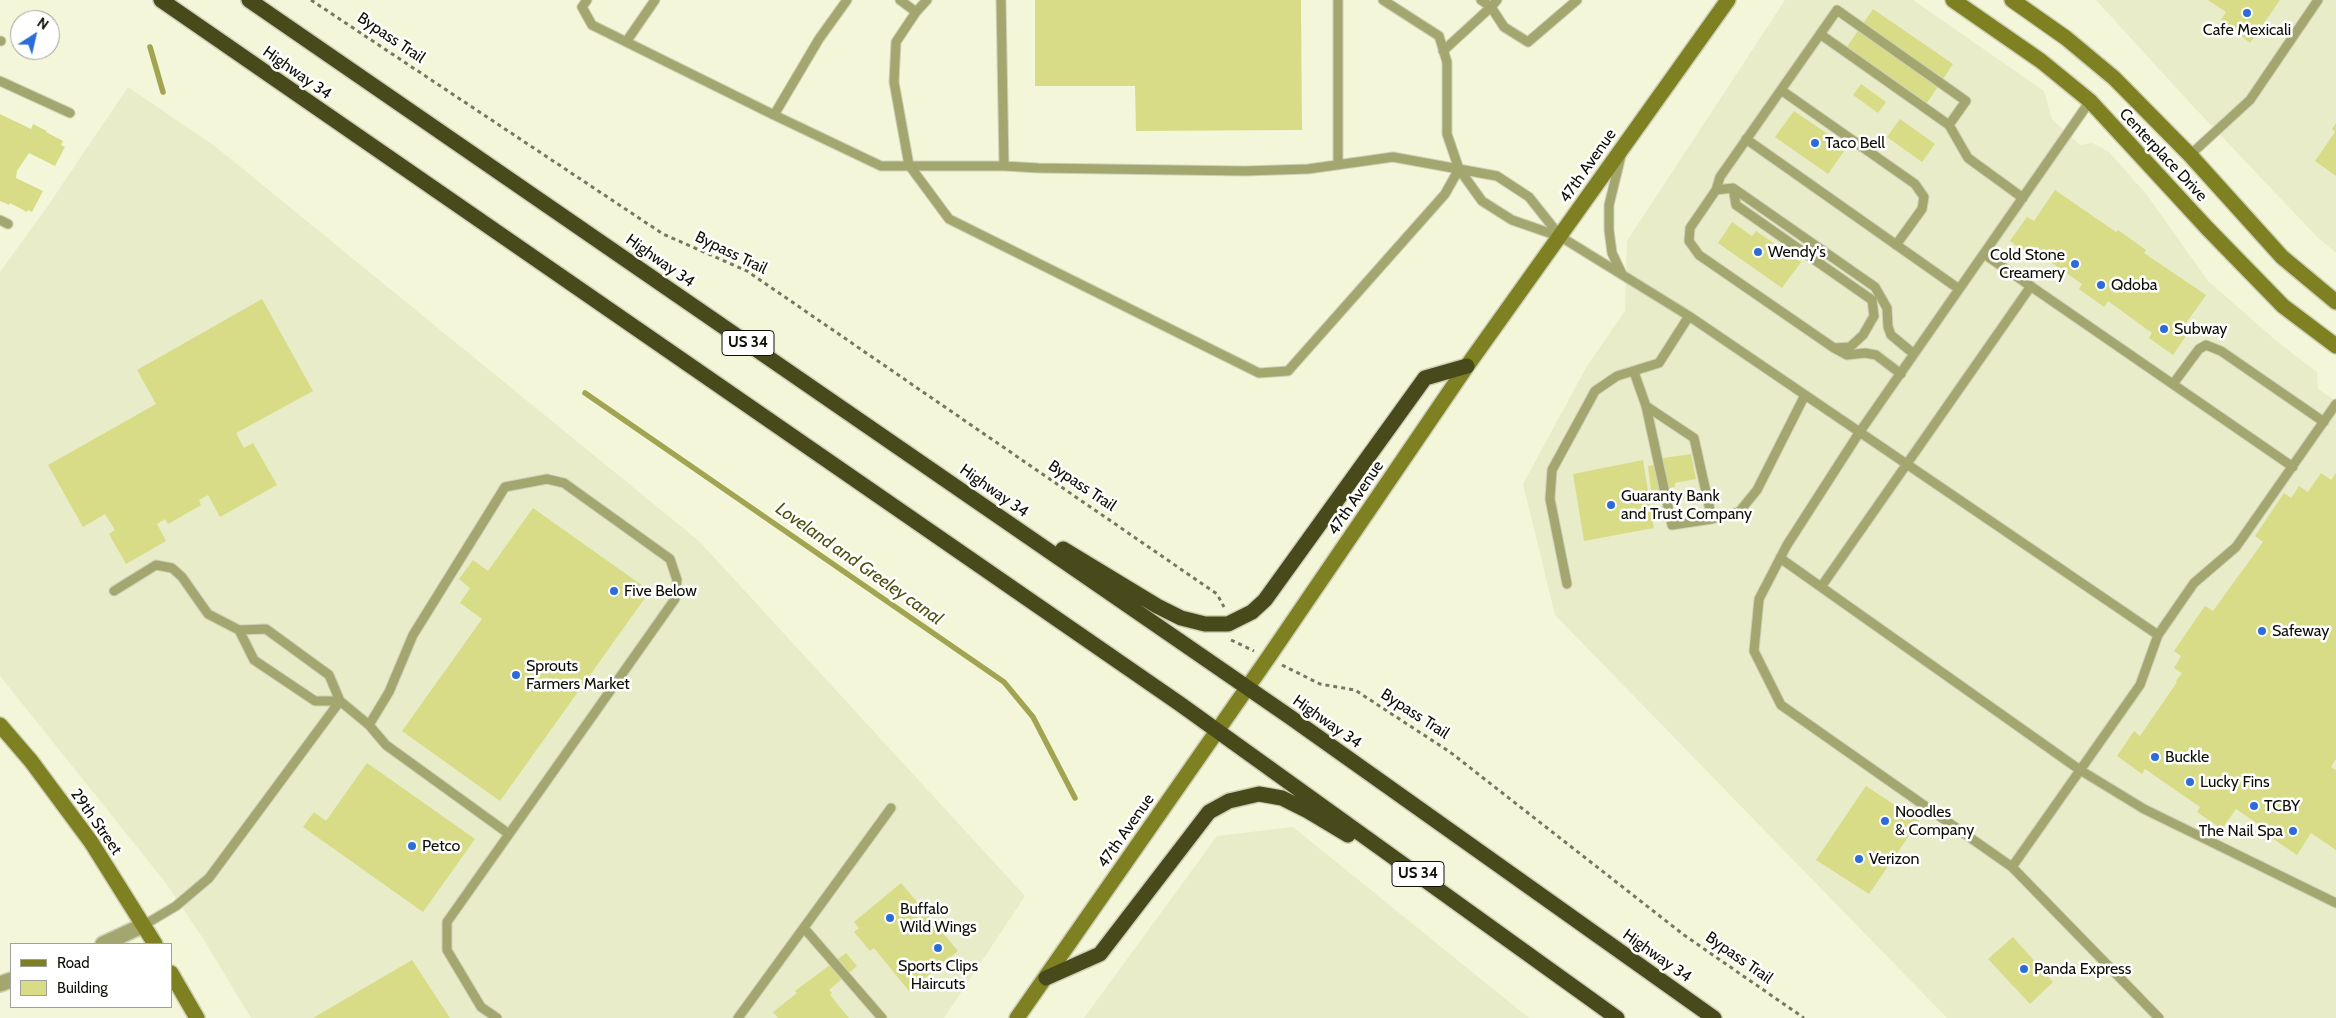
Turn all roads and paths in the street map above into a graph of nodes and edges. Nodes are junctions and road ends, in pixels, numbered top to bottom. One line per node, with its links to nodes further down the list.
1 (160, 0): 75 (highway, Highway 34 / US 34)
2 (249, 0): 59 (highway, Highway 34 / US 34)
3 (311, 0): 67 (path, Bypass Trail)
4 (587, 0): 21 (lane)
5 (655, 0): 21 (lane)
6 (847, 0): 27 (lane)
7 (900, 0): 19 (lane)
8 (926, 0): 19 (lane)
9 (1001, 0): 34 (lane)
10 (1338, 0): 33 (lane)
11 (1383, 0): 22 (lane)
12 (1481, 0): 18 (lane)
13 (1577, 0): 18 (lane)
14 (1728, 0): 30 (street, 47th Avenue)
15 (1953, 0): 25 (street, Centerplace Drive)
16 (2012, 0): 31 (street, Centerplace Drive)
17 (2315, 1): 31 (lane)
18 (1494, 3): 22 (lane)
19 (916, 12): 32 (lane)
20 (1820, 34): 24 (lane); 28 (lane); 28 (lane)
21 (626, 42): 27 (lane)
22 (1443, 51): 35 (lane)
23 (0, 81): 26 (lane)
24 (1781, 90): 29 (lane); 40 (lane)
25 (2090, 101): 38 (lane); 47 (street, Centerplace Drive)
26 (70, 113)
27 (774, 115): 32 (lane)
28 (1949, 126): 38 (lane)
29 (1746, 139): 37 (lane); 40 (lane)
30 (1623, 146): 39 (street, 47th Avenue); 42 (lane)
31 (2190, 155): 45 (street, Centerplace Drive)
32 (908, 165): 34 (lane); 35 (lane)
33 (1338, 165): 34 (lane); 35 (lane)
34 (1004, 166)
35 (1459, 169): 39 (lane); 39 (lane)
36 (1733, 188): 37 (lane); 48 (lane); 49 (lane)
37 (1716, 190): 48 (lane)
38 (2023, 198): 41 (lane)
39 (1560, 236): 42 (lane); 50 (street, 47th Avenue)
40 (1896, 245): 44 (lane)
41 (1984, 254): 43 (lane); 44 (lane)
42 (1622, 275): 46 (lane)
43 (2031, 286): 53 (lane); 60 (lane)
44 (1959, 289): 49 (lane)
45 (2336, 302)
46 (1689, 316): 51 (lane); 54 (lane)
47 (2336, 346)
48 (1834, 348): 52 (lane)
49 (1914, 354): 52 (lane)
50 (1467, 366): 67 (highway); 70 (street, 47th Avenue)
51 (1634, 372): 56 (lane); 64 (lane)
52 (1901, 374): 58 (lane)
53 (2173, 384): 57 (lane); 61 (lane)
54 (1805, 395): 58 (lane); 62 (lane)
55 (2336, 404): 57 (lane)
56 (1646, 406): 62 (lane); 62 (lane)
57 (2324, 422): 61 (lane)
58 (1859, 432): 60 (lane); 63 (lane)
59 (925, 464): 67 (highway); 71 (highway, Highway 34 / US 34)
60 (1906, 465): 65 (lane); 69 (lane)
61 (2292, 467): 69 (lane)
62 (1712, 519)
63 (1780, 558): 65 (lane); 79 (lane)
64 (1567, 584)
65 (1820, 587): 76 (lane)
66 (114, 591): 68 (lane)
67 (1228, 624): 70 (path, Bypass Trail)
68 (239, 630): 72 (lane); 72 (lane)
69 (2158, 635): 76 (lane)
70 (1268, 658): 71 (street, 47th Avenue); 95 (path, Bypass Trail)
71 (1247, 688): 75 (street, 47th Avenue); 94 (highway, Highway 34 / US 34)
72 (340, 700): 73 (lane); 82 (lane)
73 (369, 724): 78 (lane); 78 (lane)
74 (0, 725): 82 (street, 29th Street)
75 (1217, 730): 80 (highway, Highway 34 / US 34); 87 (street, 47th Avenue)
76 (2080, 770): 79 (lane); 81 (lane)
77 (891, 808): 83 (lane)
78 (509, 834): 89 (lane)
79 (2012, 867): 96 (lane)
80 (1458, 902): 87 (highway); 93 (highway, Highway 34 / US 34)
81 (2336, 903)
82 (144, 925): 84 (street); 85 (street, 29th Street)
83 (804, 928): 90 (lane); 91 (lane)
84 (105, 943)
85 (154, 943)
86 (172, 975): 88 (street)
87 (1046, 978): 92 (street, 47th Avenue)
88 (197, 1018)
89 (497, 1018)
90 (738, 1018)
91 (882, 1018)
92 (1017, 1018)
93 (1617, 1018)
94 (1714, 1018)
95 (1804, 1018)
96 (2160, 1018)

